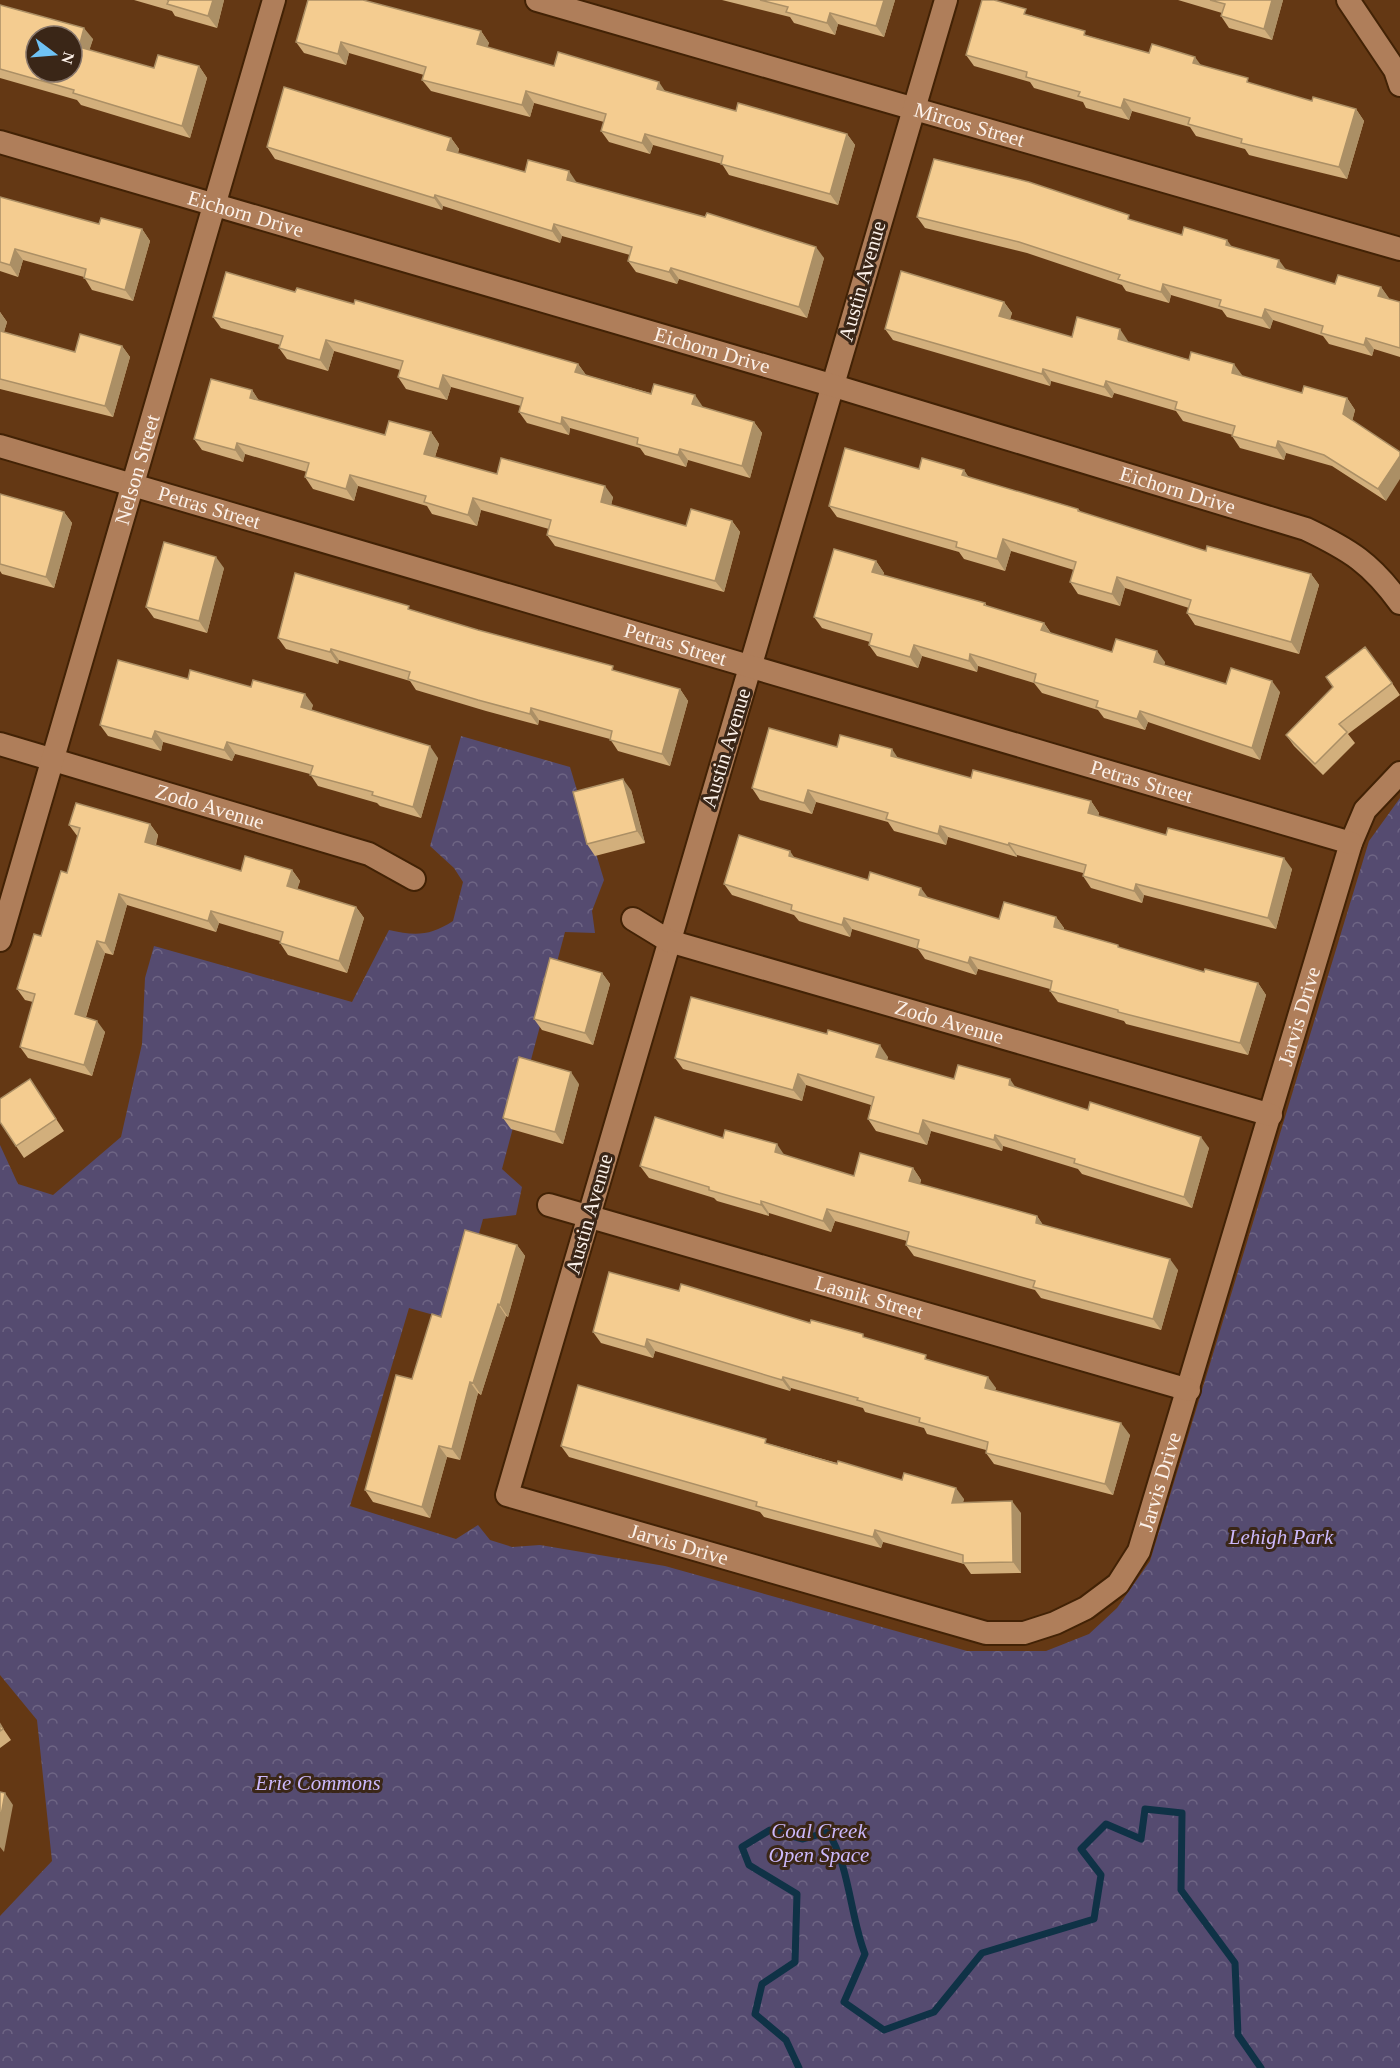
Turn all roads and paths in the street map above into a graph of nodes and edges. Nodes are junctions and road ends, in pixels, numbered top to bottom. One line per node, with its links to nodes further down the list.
1 (274, 0): 8 (street, Nelson Street)
2 (537, 0): 6 (street, Mircos Street)
3 (946, 0): 6 (street, Austin Avenue)
4 (1348, 0): 5 (street)
5 (1400, 85)
6 (914, 109): 9 (street, Mircos Street); 10 (street, Austin Avenue)
7 (0, 142): 8 (street, Eichorn Drive)
8 (215, 204): 10 (street, Eichorn Drive); 12 (street, Nelson Street)
9 (1400, 249)
10 (831, 385): 13 (street, Eichorn Drive); 14 (street, Austin Avenue)
11 (0, 446): 12 (street, Petras Street)
12 (134, 484): 14 (street, Petras Street); 16 (street, Nelson Street)
13 (1400, 603)
14 (751, 666): 18 (street, Petras Street); 22 (street, Austin Avenue)
15 (0, 744): 16 (street, Zodo Avenue)
16 (52, 759): 19 (street, Zodo Avenue); 21 (street, Nelson Street)
17 (1400, 773): 18 (street, Jarvis Drive)
18 (1351, 843): 23 (street, Jarvis Drive)
19 (414, 879)
20 (633, 919): 22 (street, Zodo Avenue)
21 (0, 940)
22 (669, 941): 23 (street, Zodo Avenue); 25 (street, Austin Avenue)
23 (1270, 1114): 26 (street, Jarvis Drive)
24 (549, 1204): 25 (street, Lasnik Street)
25 (588, 1216): 26 (street, Lasnik Street); 27 (street, Austin Avenue)
26 (1189, 1390): 27 (street, Jarvis Drive)
27 (507, 1495)

